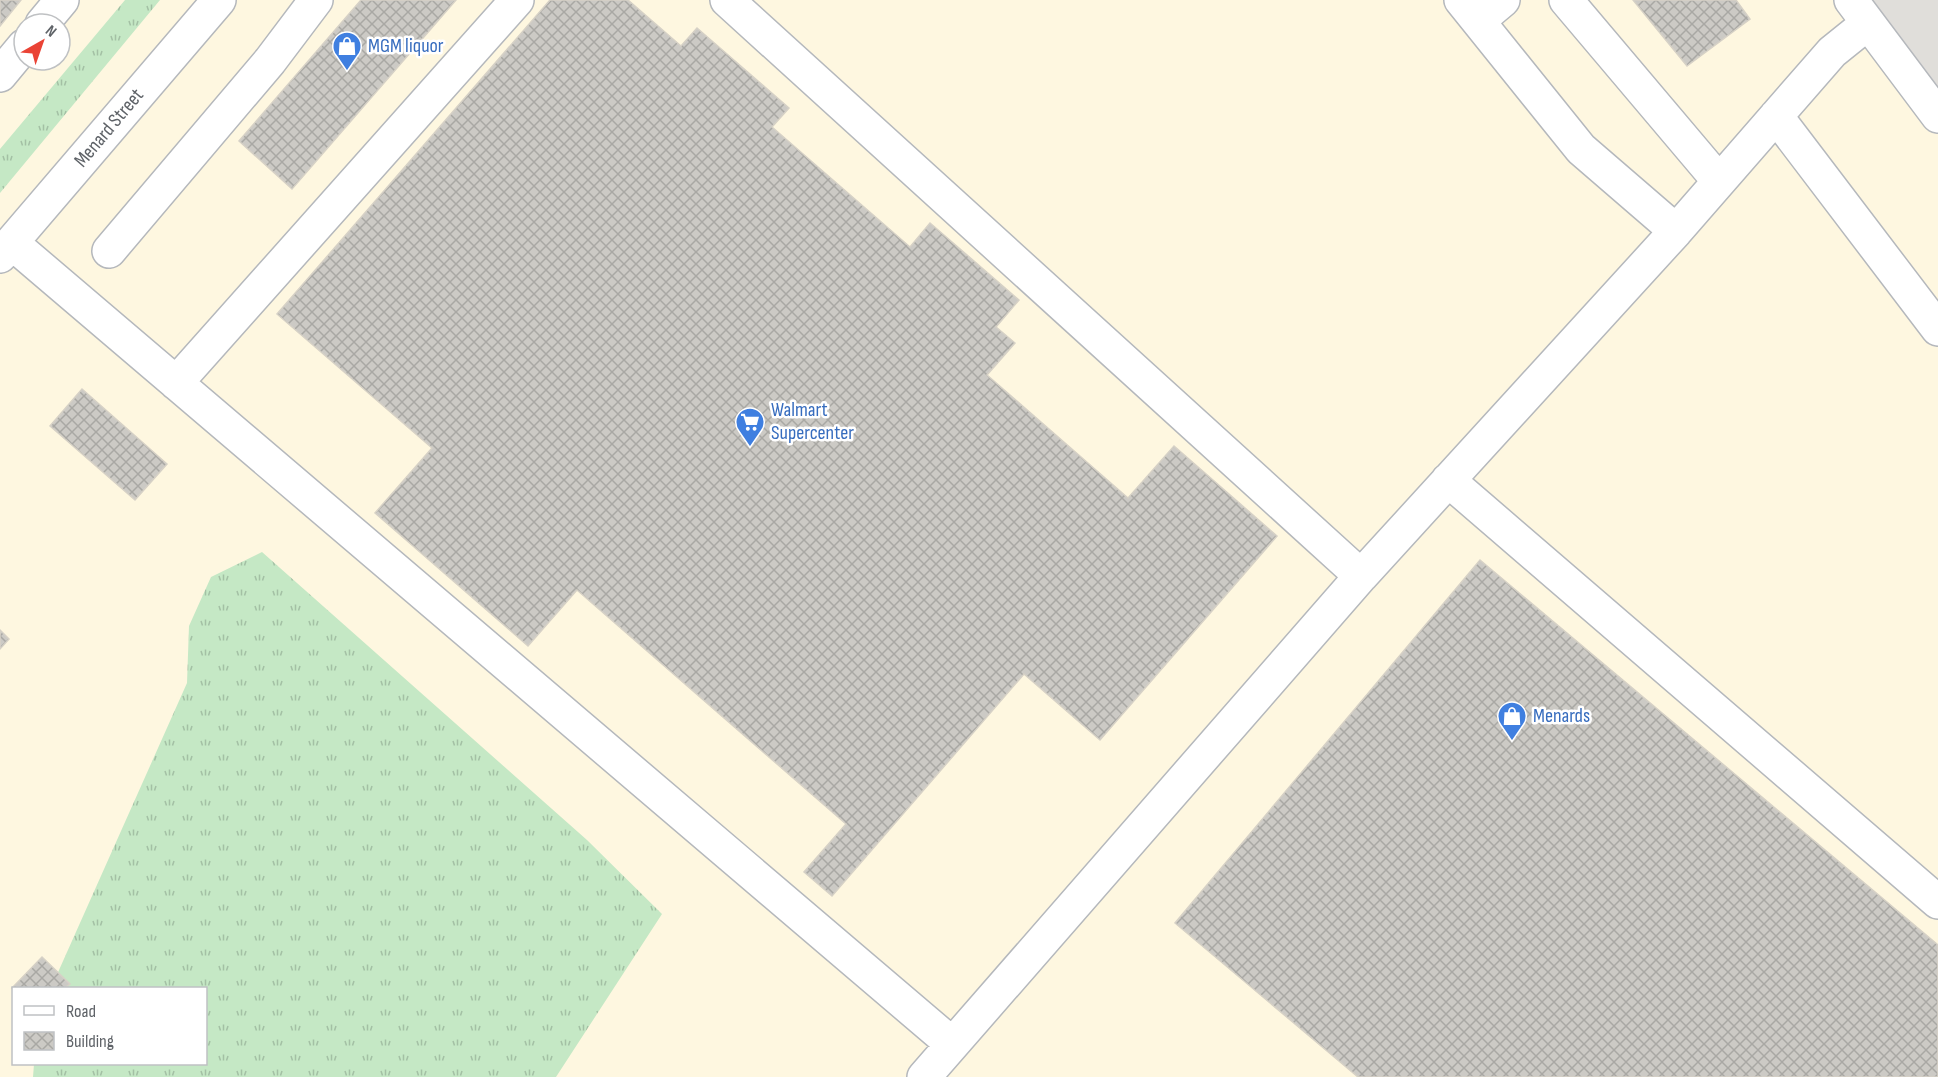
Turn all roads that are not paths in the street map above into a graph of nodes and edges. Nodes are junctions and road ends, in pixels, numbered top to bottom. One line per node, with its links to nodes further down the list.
1 (62, 0): 9 (street)
2 (219, 0): 17 (street, Menard Street)
3 (316, 0): 18 (street)
4 (517, 0): 20 (street)
5 (727, 0): 22 (street)
6 (1503, 0): 8 (street)
7 (1566, 0): 15 (street)
8 (1470, 10): 16 (street)
9 (52, 12)
10 (1859, 12): 13 (street); 14 (street)
11 (12, 60): 12 (street)
12 (0, 75)
13 (1776, 116): 15 (street); 19 (street)
14 (1938, 116)
15 (1719, 181): 16 (street)
16 (1676, 231): 21 (street)
17 (6, 249): 20 (street)
18 (109, 251)
19 (1938, 329)
20 (176, 383): 24 (street)
21 (1448, 480): 22 (street); 23 (street)
22 (1361, 576): 24 (street)
23 (1938, 902)
24 (952, 1044): 25 (street)
25 (924, 1077)

